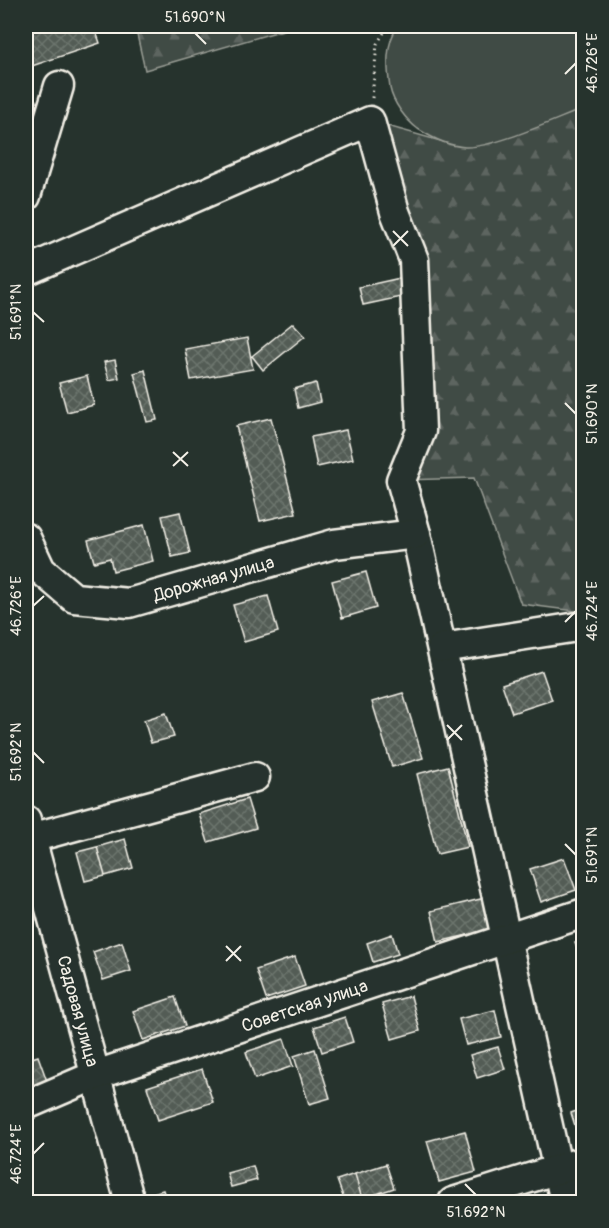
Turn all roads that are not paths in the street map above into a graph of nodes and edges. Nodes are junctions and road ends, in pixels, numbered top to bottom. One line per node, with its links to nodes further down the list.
1 (59, 86): 2 (street)
2 (26, 196)
3 (26, 271): 4 (street)
4 (416, 534): 5 (street, Дорожная улица); 7 (street)
5 (28, 549)
6 (584, 626): 7 (street)
7 (442, 648): 11 (street)
8 (255, 777): 9 (street)
9 (28, 829): 12 (street, Садовая улица)
10 (584, 913): 11 (street, Советская улица)
11 (506, 938): 12 (street, Советская улица); 14 (street)
12 (96, 1075): 13 (street, Советская улица); 15 (street, Садовая улица)
13 (26, 1105)
14 (570, 1165): 16 (street); 17 (street)
15 (130, 1203)
16 (453, 1203)
17 (565, 1203)

